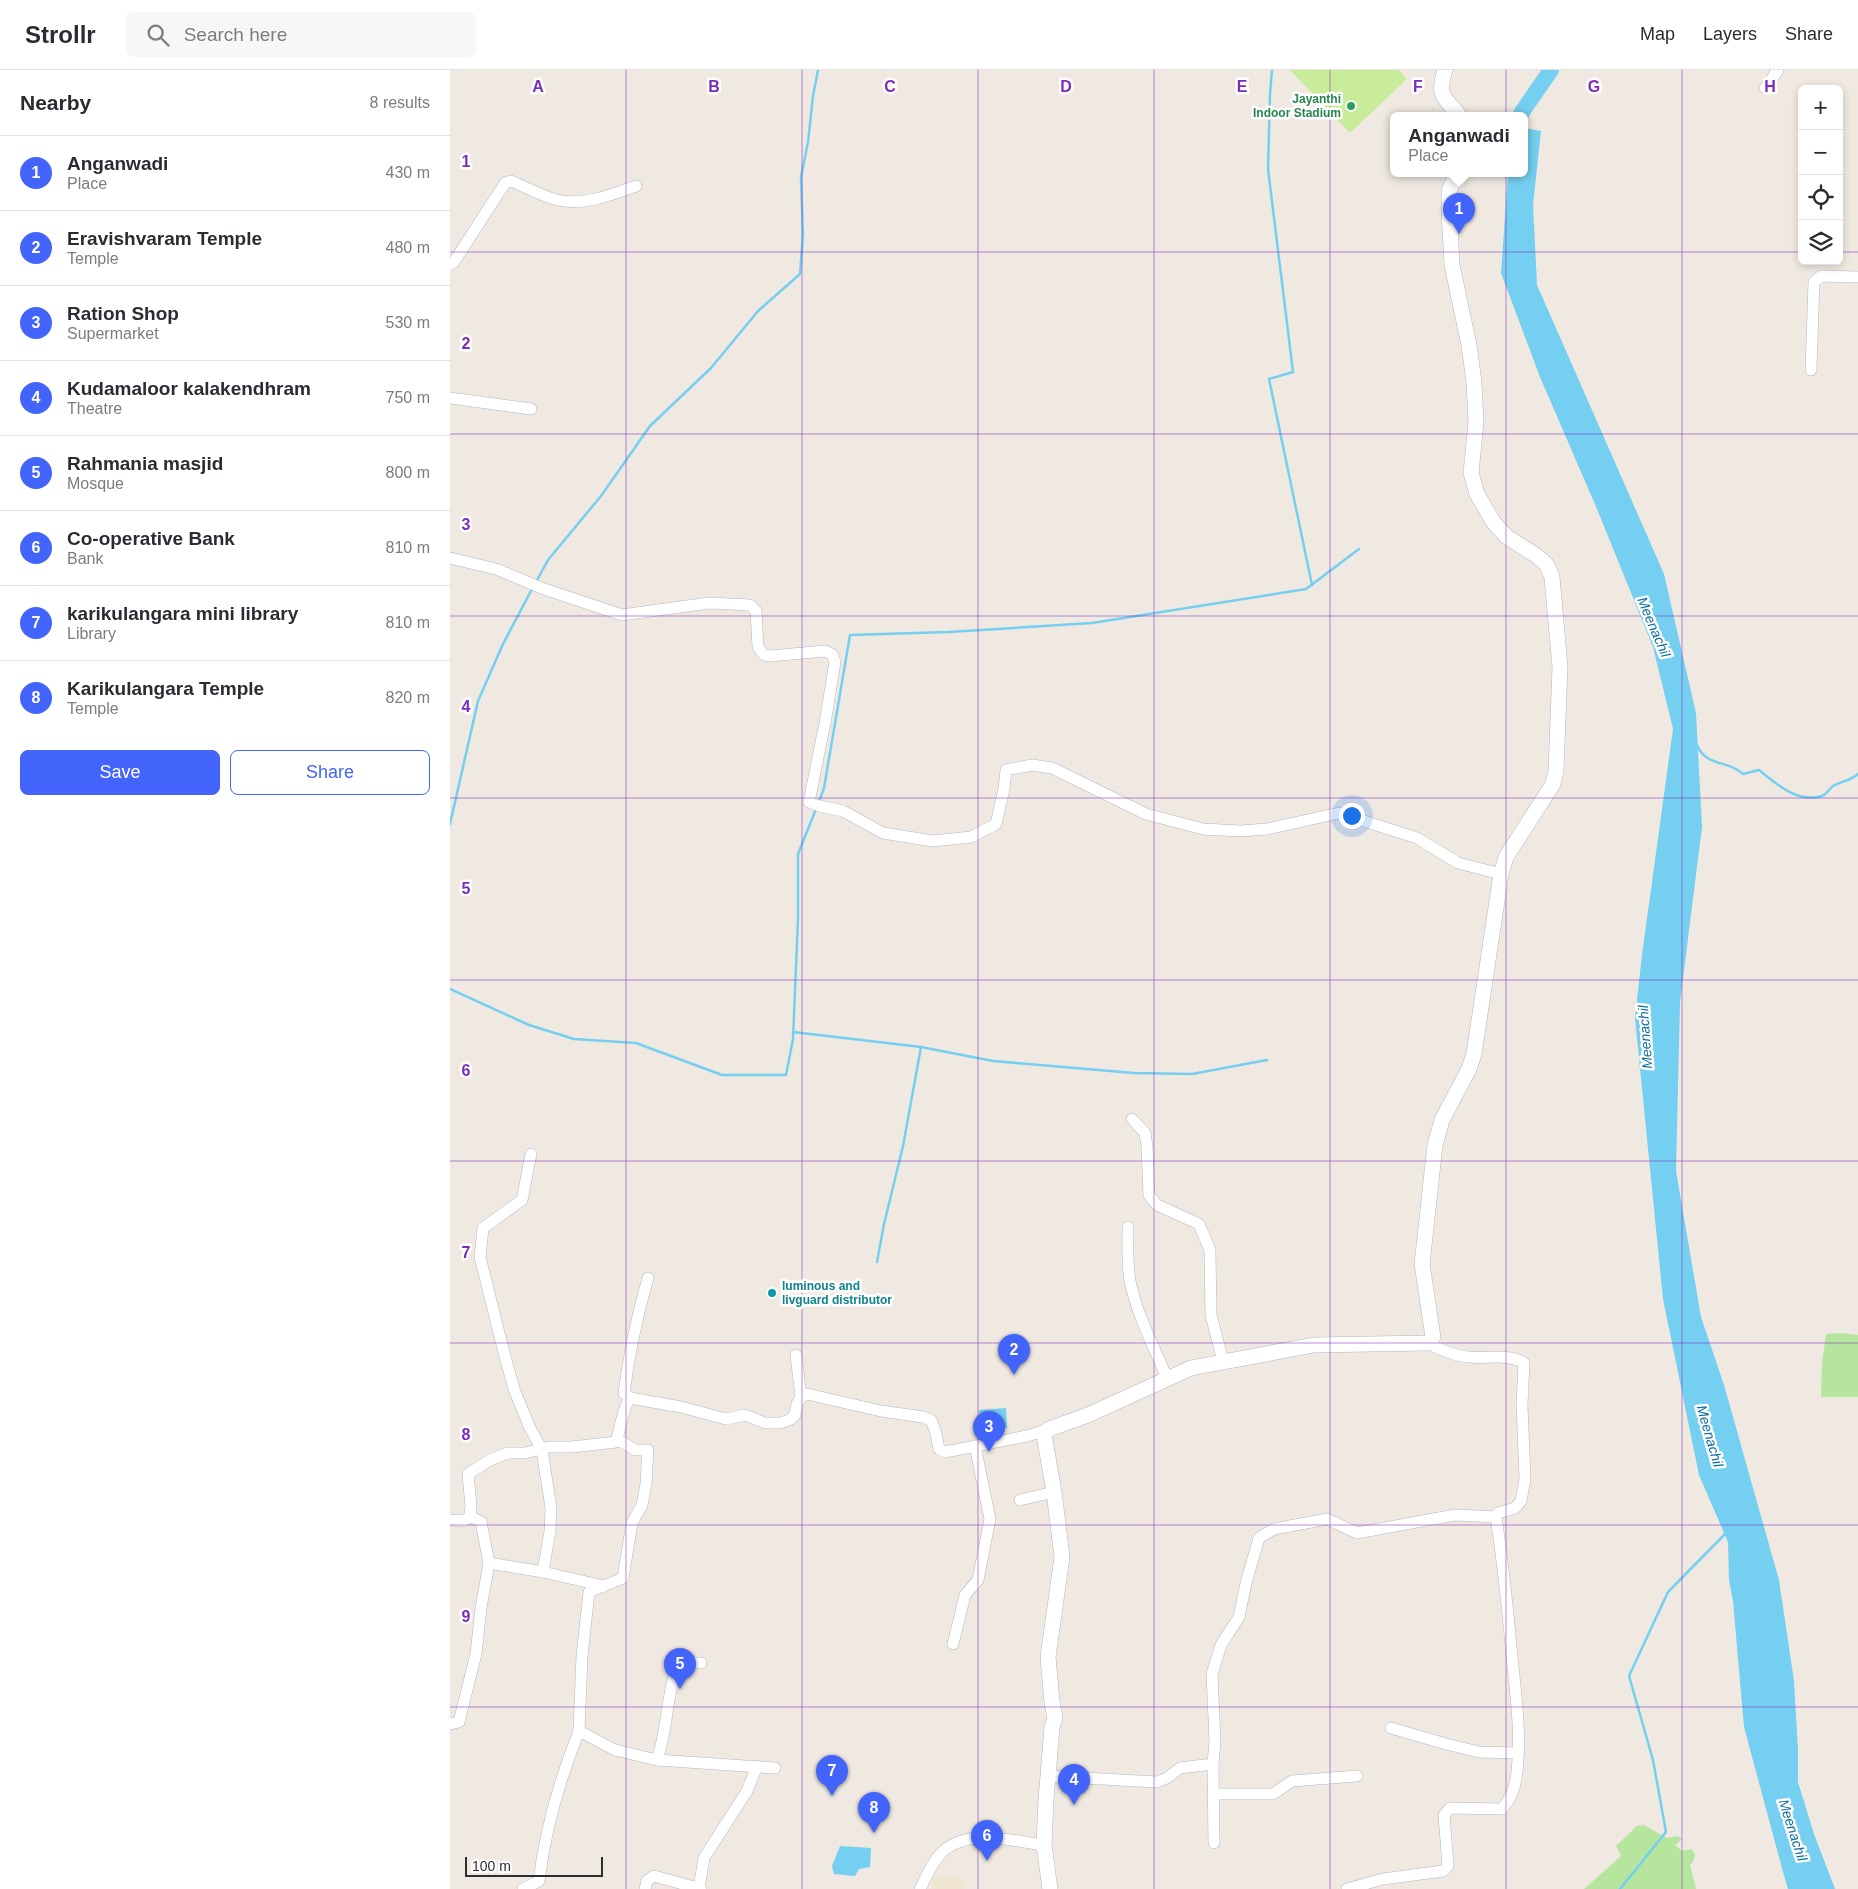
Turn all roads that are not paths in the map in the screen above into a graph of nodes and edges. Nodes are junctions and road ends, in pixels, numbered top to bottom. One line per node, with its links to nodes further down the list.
1 (1445, 70): 4 (main road)
2 (1778, 70): 3 (street)
3 (1765, 88)
4 (1456, 112)
5 (1455, 177): 13 (main road)
6 (636, 186): 7 (street)
7 (450, 264)
8 (1858, 277): 9 (street)
9 (1810, 370)
10 (450, 398): 11 (street)
11 (531, 408)
12 (450, 558): 13 (street)
13 (1501, 874): 18 (main road)
14 (1132, 1119): 20 (street)
15 (531, 1154): 27 (street)
16 (1128, 1227): 21 (street)
17 (648, 1278): 23 (street)
18 (1427, 1343): 20 (main road); 31 (street)
19 (796, 1355): 22 (street)
20 (1223, 1361): 21 (main road)
21 (1167, 1378): 24 (main road)
22 (801, 1397): 23 (street); 26 (street)
23 (630, 1398): 25 (street)
24 (1049, 1429): 26 (street); 28 (main road)
25 (617, 1439): 27 (street); 35 (street)
26 (975, 1446): 36 (street)
27 (542, 1450): 30 (street); 34 (street)
28 (1054, 1492): 29 (street); 46 (main road)
29 (1020, 1500)
30 (470, 1516): 32 (street); 33 (street)
31 (1496, 1517): 41 (street); 43 (street)
32 (450, 1520)
33 (489, 1564): 34 (street); 38 (street)
34 (543, 1572): 35 (street)
35 (604, 1586): 40 (street)
36 (953, 1644)
37 (701, 1663): 42 (street)
38 (450, 1724)
39 (1391, 1728): 41 (street)
40 (579, 1731): 42 (street); 52 (street)
41 (1517, 1754): 51 (street)
42 (657, 1760): 44 (street)
43 (1213, 1764): 46 (street); 48 (street)
44 (757, 1766): 45 (street); 54 (street)
45 (775, 1768)
46 (1047, 1776): 50 (main road)
47 (1357, 1776): 48 (street)
48 (1213, 1794): 49 (street)
49 (1214, 1843)
50 (1044, 1845): 55 (street); 56 (main road)
51 (1383, 1884): 57 (street)
52 (523, 1889)
53 (645, 1889): 54 (street)
54 (700, 1889)
55 (920, 1889)
56 (1050, 1889)
57 (1347, 1889)

